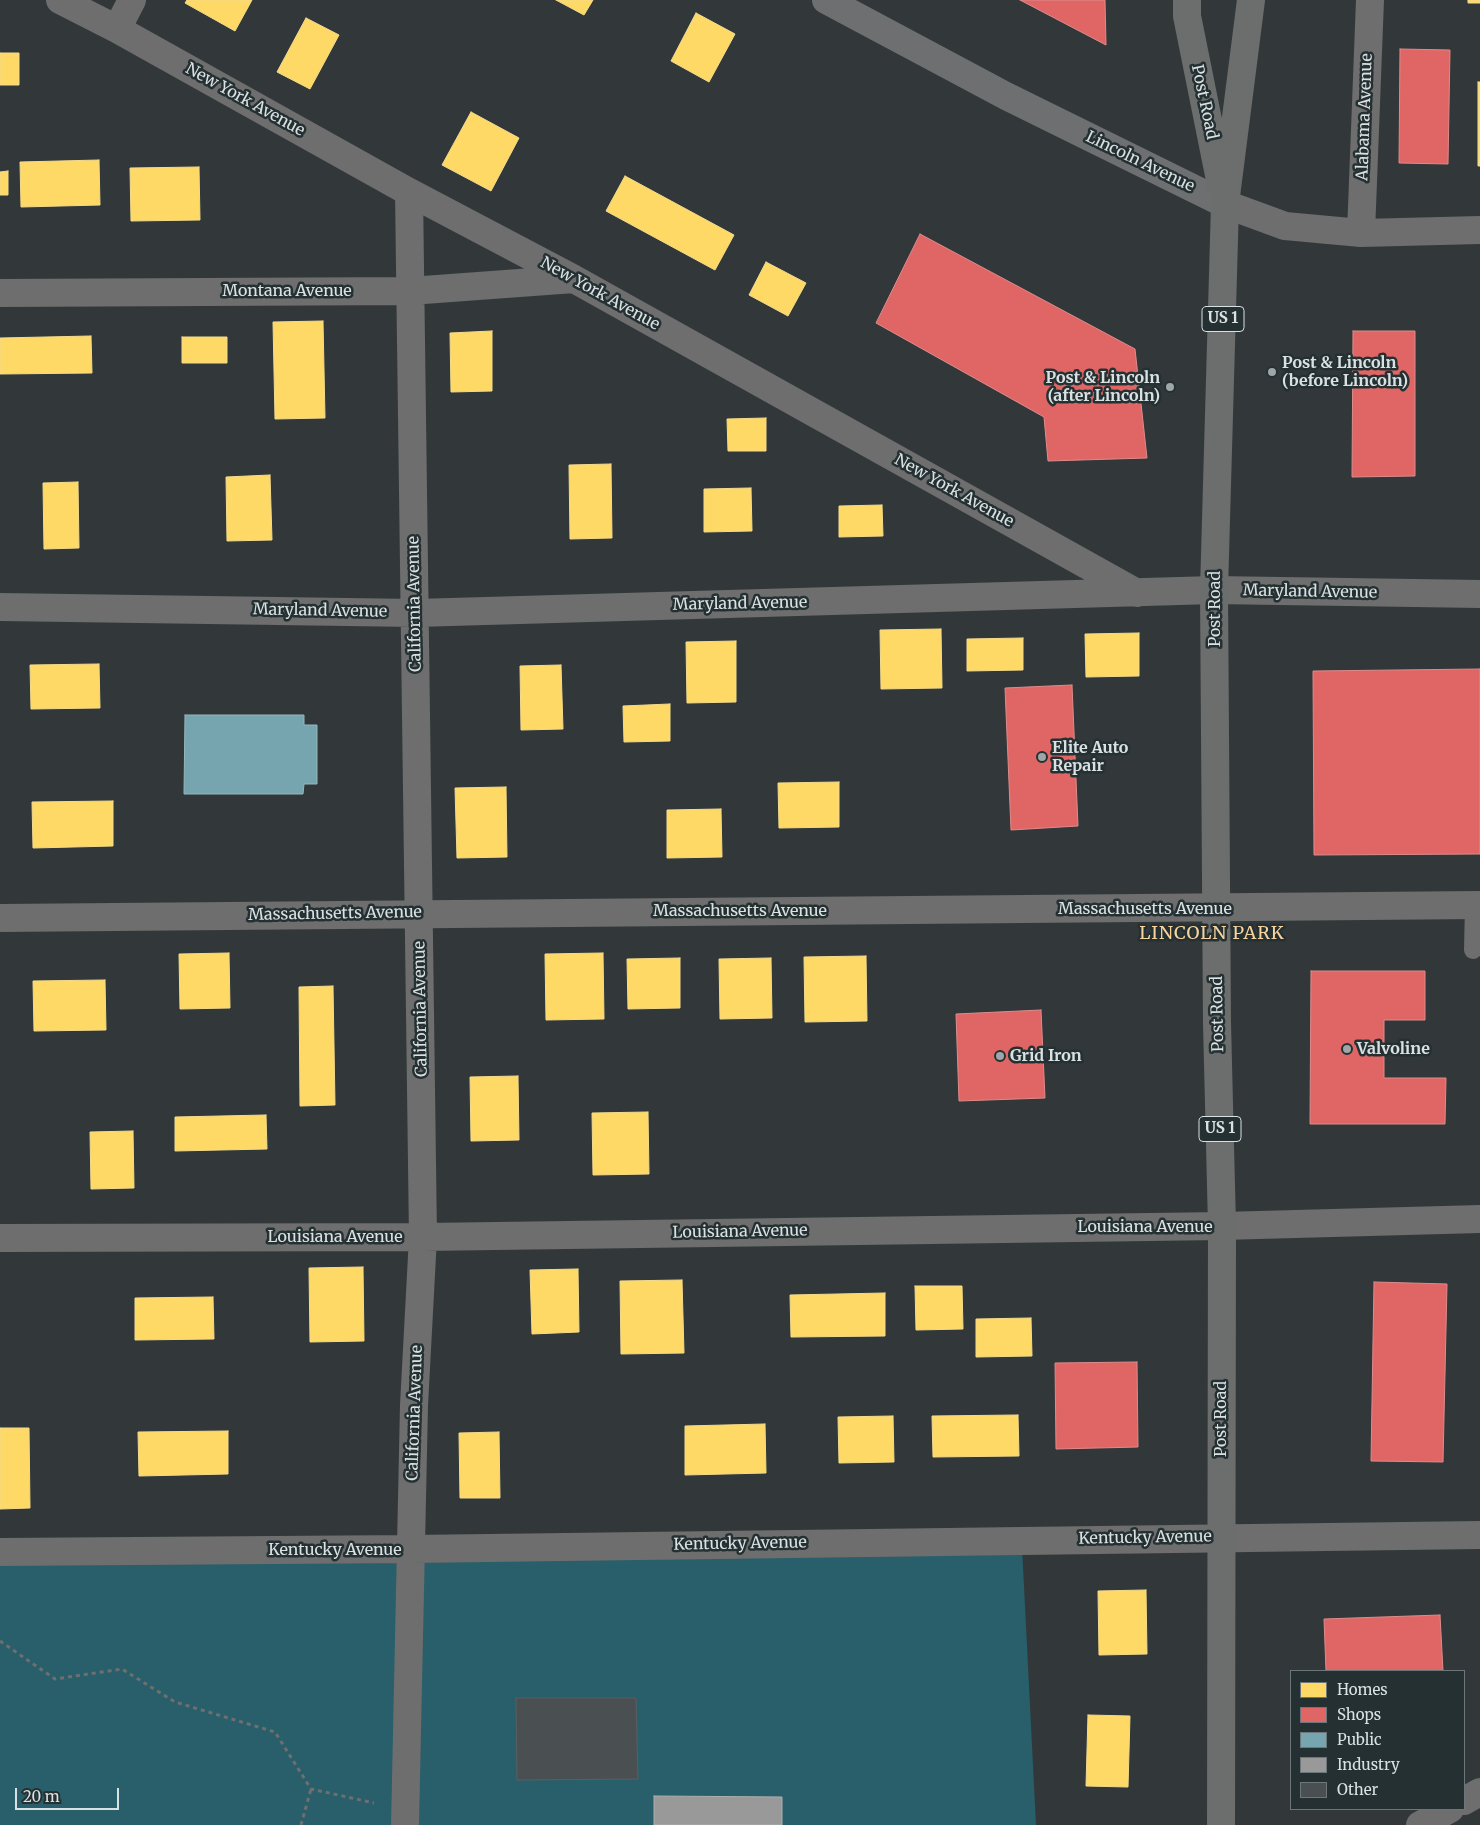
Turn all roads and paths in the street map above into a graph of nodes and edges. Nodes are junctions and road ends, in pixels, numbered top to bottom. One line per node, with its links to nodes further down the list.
1 (60, 0): 7 (street, New York Avenue)
2 (132, 0): 7 (street)
3 (826, 0): 9 (street, Lincoln Avenue)
4 (1187, 0): 9 (main road, Post Road / US 1)
5 (1252, 0): 9 (main road, Post Road / US 1)
6 (1370, 0): 11 (street, Alabama Avenue)
7 (117, 29): 8 (street, New York Avenue)
8 (409, 192): 12 (street, New York Avenue); 13 (street, California Avenue)
9 (1225, 204): 11 (street, Lincoln Avenue); 15 (main road, Post Road / US 1)
10 (1480, 230): 11 (street, Lincoln Avenue)
11 (1361, 233)
12 (574, 279): 13 (street, Montana Avenue); 16 (street, New York Avenue)
13 (410, 291): 14 (street, Montana Avenue); 19 (street, California Avenue)
14 (0, 293)
15 (1214, 590): 16 (street, Maryland Avenue); 17 (street, Maryland Avenue); 21 (main road, Post Road / US 1)
16 (1138, 594): 19 (street, Maryland Avenue)
17 (1480, 594)
18 (0, 607): 19 (street, Maryland Avenue)
19 (416, 612): 22 (street, California Avenue)
20 (1477, 905): 21 (street, Massachusetts Avenue); 24 (lane)
21 (1216, 908): 22 (street, Massachusetts Avenue); 26 (main road, Post Road / US 1)
22 (420, 913): 23 (street, Massachusetts Avenue); 27 (street, California Avenue)
23 (0, 918)
24 (1473, 950)
25 (1480, 1219): 26 (street, Louisiana Avenue)
26 (1222, 1226): 27 (street, Louisiana Avenue); 30 (main road, Post Road / US 1)
27 (423, 1236): 28 (street, Louisiana Avenue); 31 (street, California Avenue)
28 (0, 1238)
29 (1480, 1535): 30 (street, Kentucky Avenue)
30 (1220, 1537): 31 (street, Kentucky Avenue); 40 (main road, Post Road / US 1)
31 (412, 1549): 32 (street, Kentucky Avenue); 38 (street, California Avenue)
32 (0, 1552)
33 (0, 1641): 34 (path)
34 (311, 1789): 38 (path); 39 (path)
35 (1480, 1792): 36 (street)
36 (1465, 1800)
37 (1448, 1810): 41 (street)
38 (404, 1818)
39 (300, 1825)
40 (1221, 1825)
41 (1420, 1825)

